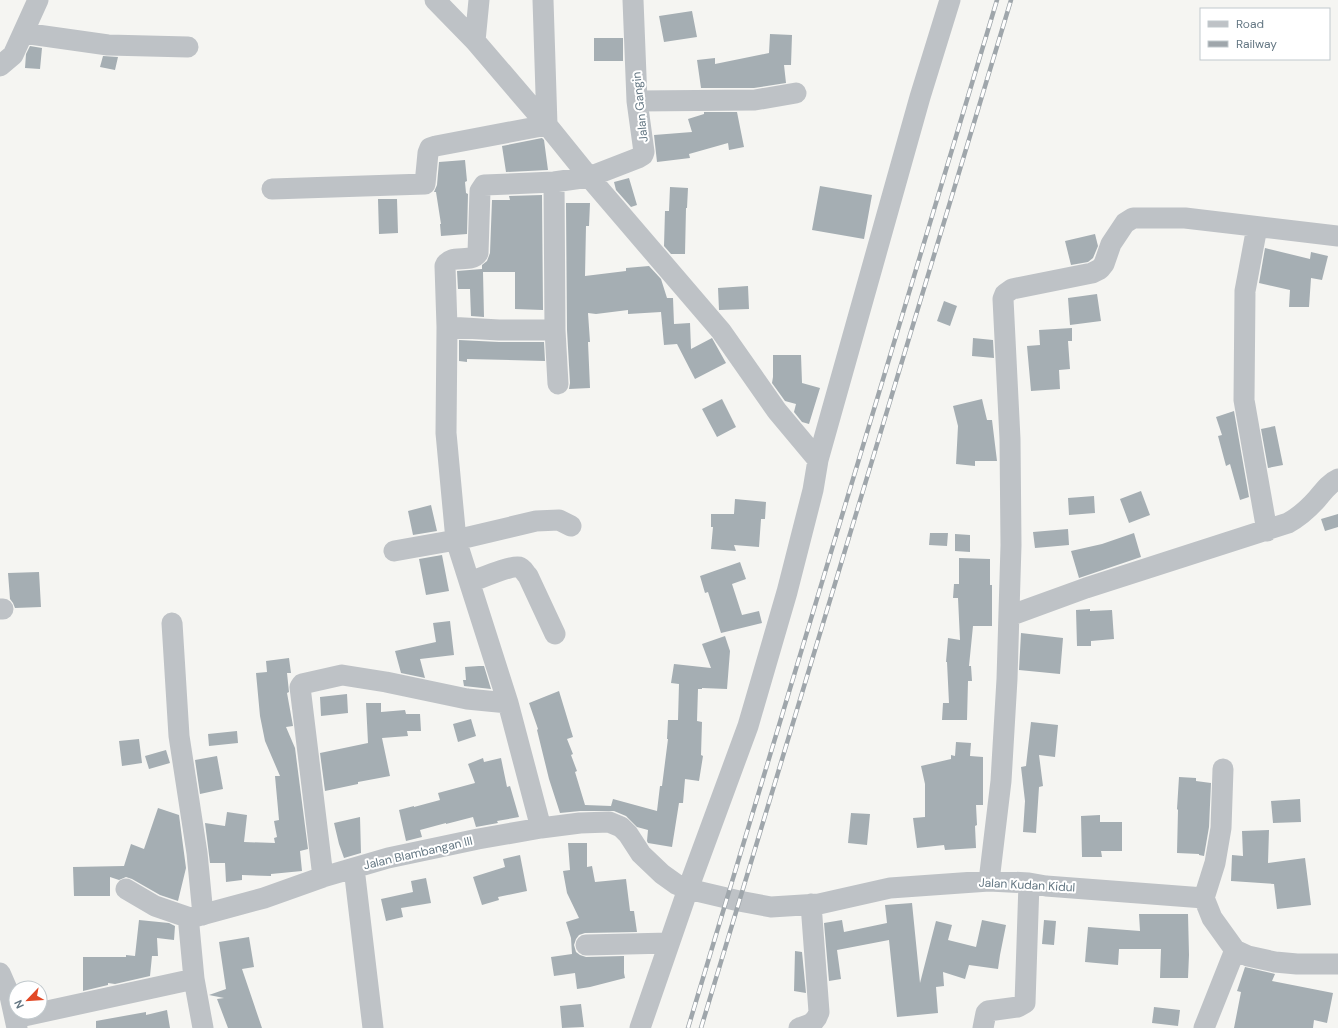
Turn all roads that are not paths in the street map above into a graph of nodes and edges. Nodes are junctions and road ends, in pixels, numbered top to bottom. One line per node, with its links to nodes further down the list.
1 (38, 0): 7 (street)
2 (435, 0): 8 (street)
3 (478, 0): 8 (street)
4 (543, 0): 13 (street)
5 (633, 0): 12 (street, Jalan Gangin)
6 (950, 0): 22 (street)
7 (23, 33): 9 (street); 10 (street)
8 (475, 41): 13 (street)
9 (188, 47)
10 (0, 66)
11 (796, 93): 12 (street)
12 (637, 101): 14 (street, Jalan Gangin)
13 (547, 125): 14 (street); 16 (street)
14 (589, 177): 15 (street); 22 (street)
15 (554, 182): 19 (street); 20 (street)
16 (272, 189)
17 (1257, 226): 18 (street); 25 (street); 29 (street)
18 (1338, 236)
19 (447, 327): 20 (street); 26 (street)
20 (555, 330): 21 (street)
21 (558, 384)
22 (818, 460): 40 (street)
23 (1338, 480): 25 (street)
24 (570, 526): 26 (street)
25 (1267, 530): 29 (street)
26 (456, 540): 27 (street); 28 (street)
27 (394, 551)
28 (470, 582): 31 (street); 32 (street)
29 (1009, 616): 37 (street)
30 (172, 623): 43 (street)
31 (555, 634)
32 (508, 703): 34 (street); 36 (street)
33 (1223, 769): 41 (street)
34 (541, 828): 35 (street, Jalan Blambangan III); 40 (street, Jalan Blambangan III)
35 (354, 868): 36 (street, Jalan Blambangan III); 52 (street)
36 (323, 877): 43 (street, Jalan Blambangan III)
37 (990, 881): 38 (street, Jalan Kudan Kidul); 42 (street, Jalan Kudan Kidul)
38 (1029, 883): 41 (street, Jalan Kudan Kidul); 55 (street)
39 (126, 889): 43 (street)
40 (688, 889): 42 (street, Jalan Kudan Kidul); 44 (street)
41 (1204, 898): 46 (street)
42 (811, 904): 54 (street)
43 (196, 916): 49 (street)
44 (669, 943): 45 (street); 53 (street)
45 (586, 945)
46 (1235, 950): 47 (street); 56 (street)
47 (1338, 964)
48 (0, 973): 50 (street)
49 (194, 979): 50 (street); 51 (street)
50 (16, 1023)
51 (203, 1028)
52 (373, 1028)
53 (640, 1028)
54 (799, 1028)
55 (983, 1028)
56 (1204, 1028)

